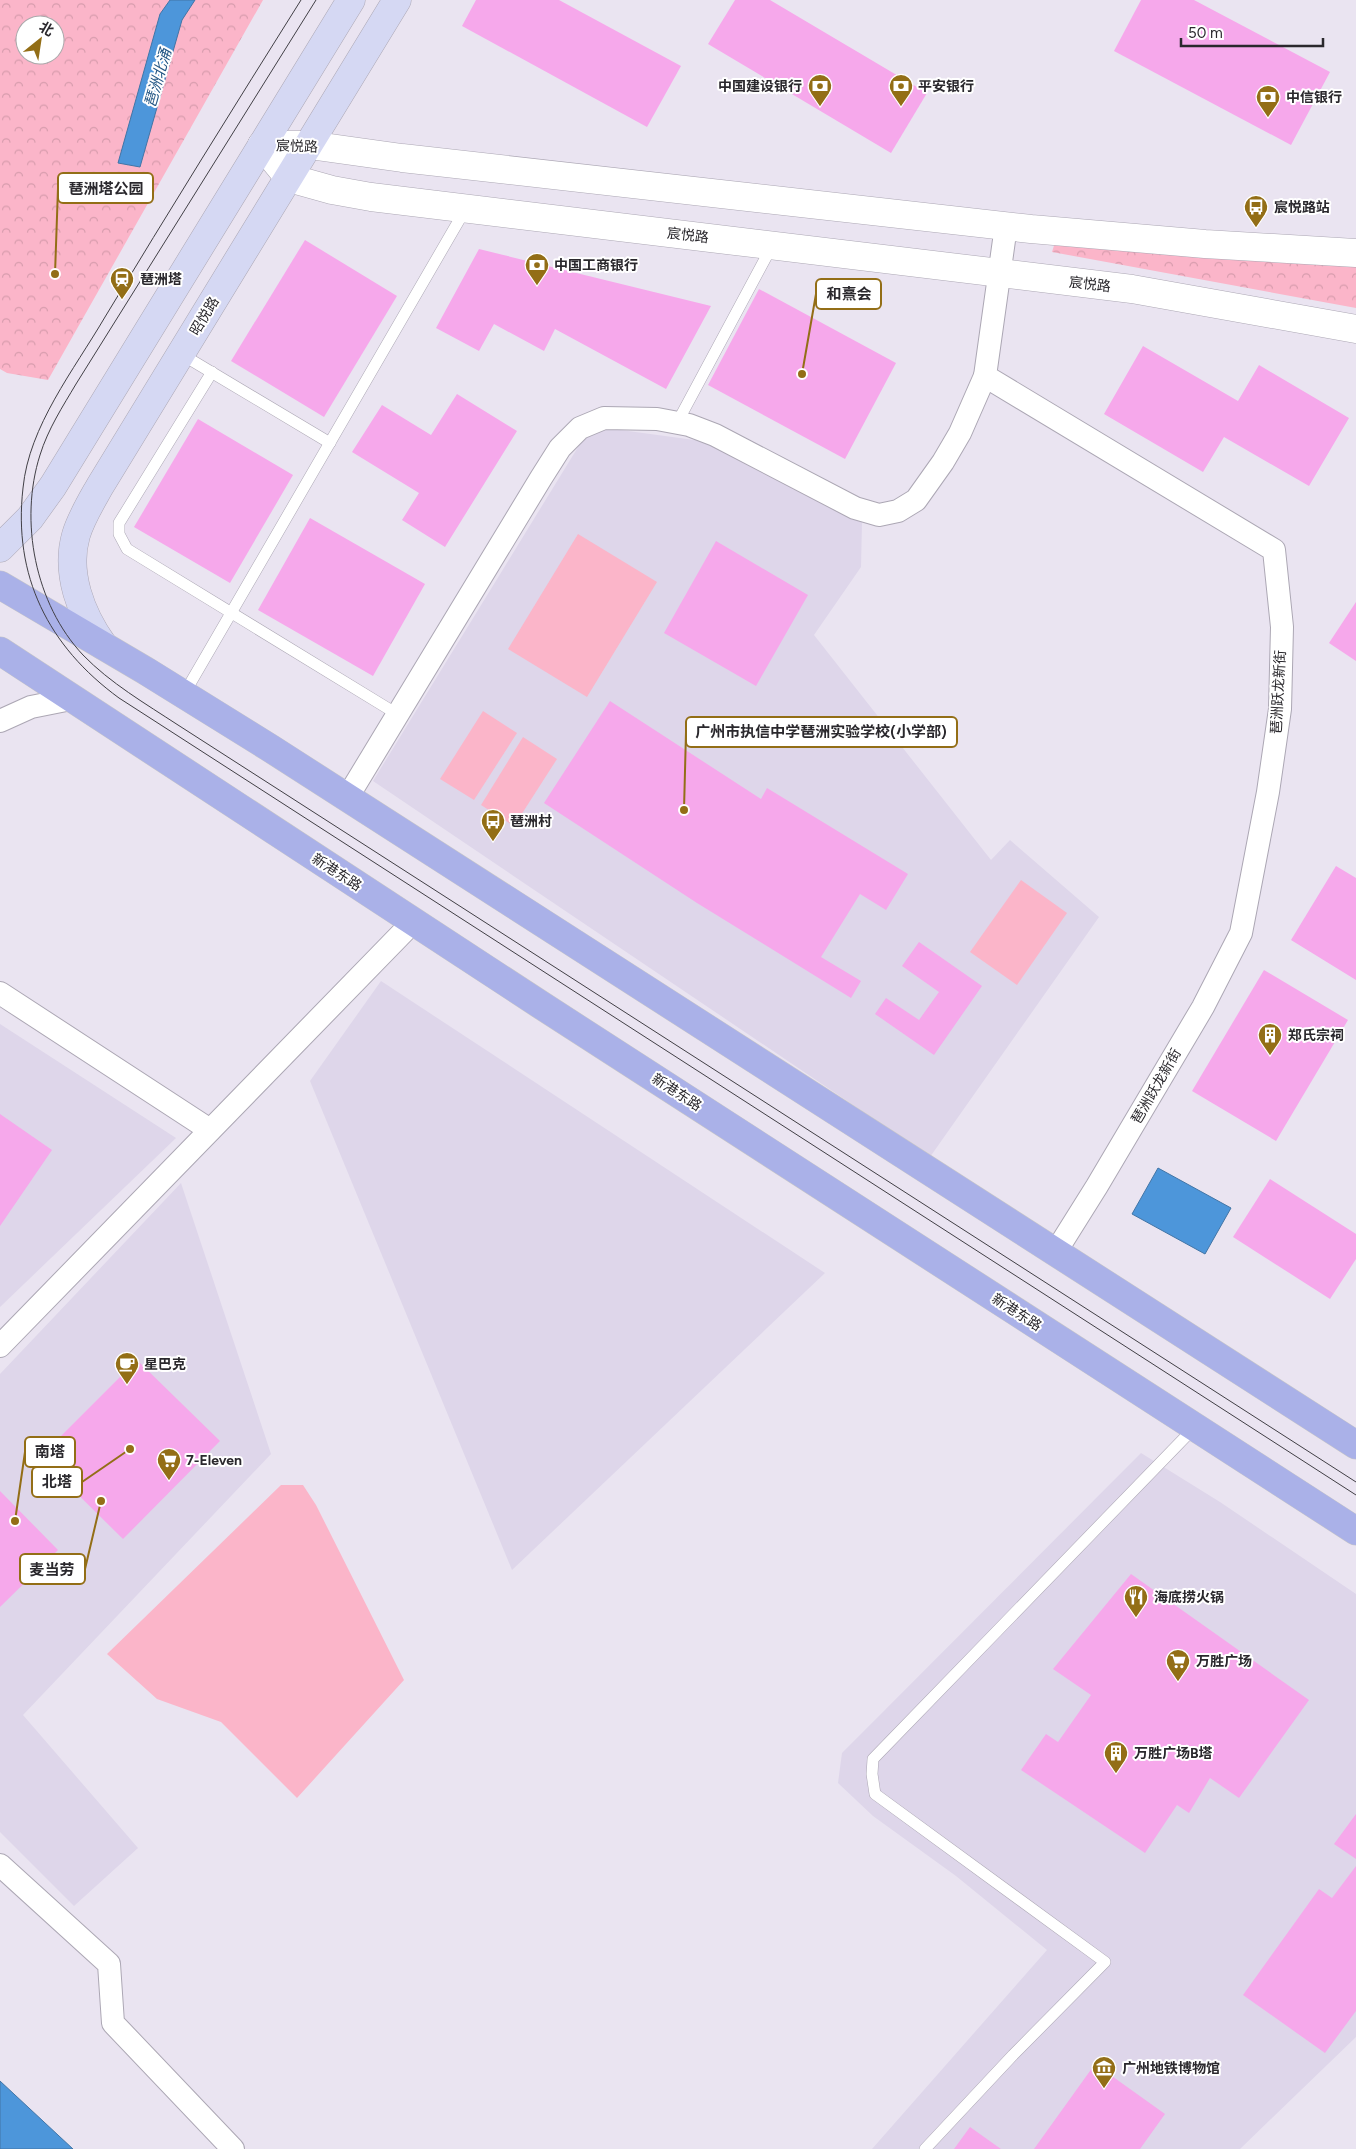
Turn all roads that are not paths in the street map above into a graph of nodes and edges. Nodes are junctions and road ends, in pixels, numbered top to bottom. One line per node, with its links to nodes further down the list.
1 (351, 0): 3 (main road)
2 (397, 0): 4 (main road, 昭悦路)
3 (262, 145): 4 (street, 宸悦路); 5 (street, 宸悦路); 17 (main road)
4 (309, 145): 5 (main road, 昭悦路); 7 (street, 宸悦路)
5 (289, 178): 6 (street, 宸悦路); 12 (main road, 昭悦路)
6 (465, 208): 8 (street, 宸悦路); 16 (lane)
7 (1006, 226): 9 (street, 宸悦路); 10 (street)
8 (772, 245): 10 (street, 宸悦路); 15 (lane)
9 (1356, 253)
10 (1000, 272): 11 (street, 宸悦路); 14 (street)
11 (1356, 328)
12 (181, 354): 13 (lane); 20 (main road, 昭悦路)
13 (212, 372): 16 (lane); 19 (lane)
14 (985, 376): 15 (street); 30 (street, 琶洲跃龙新街)
15 (677, 423): 24 (street)
16 (330, 443): 19 (lane)
17 (0, 548)
18 (0, 585): 20 (main road)
19 (231, 612): 22 (lane); 24 (lane)
20 (103, 645): 22 (main road)
21 (0, 651): 23 (main road, 新港东路)
22 (184, 694): 26 (main road)
23 (71, 699): 25 (street); 27 (main road, 新港东路)
24 (397, 714): 26 (street)
25 (0, 721)
26 (347, 798): 30 (main road)
27 (414, 922): 29 (street); 32 (main road, 新港东路)
28 (0, 993): 29 (street)
29 (210, 1130): 31 (street)
30 (1055, 1253): 33 (main road)
31 (0, 1346)
32 (1195, 1427): 34 (main road, 新港东路); 37 (lane)
33 (1356, 1445)
34 (1356, 1531)
35 (0, 1865): 36 (street)
36 (233, 2149)
37 (925, 2149)

